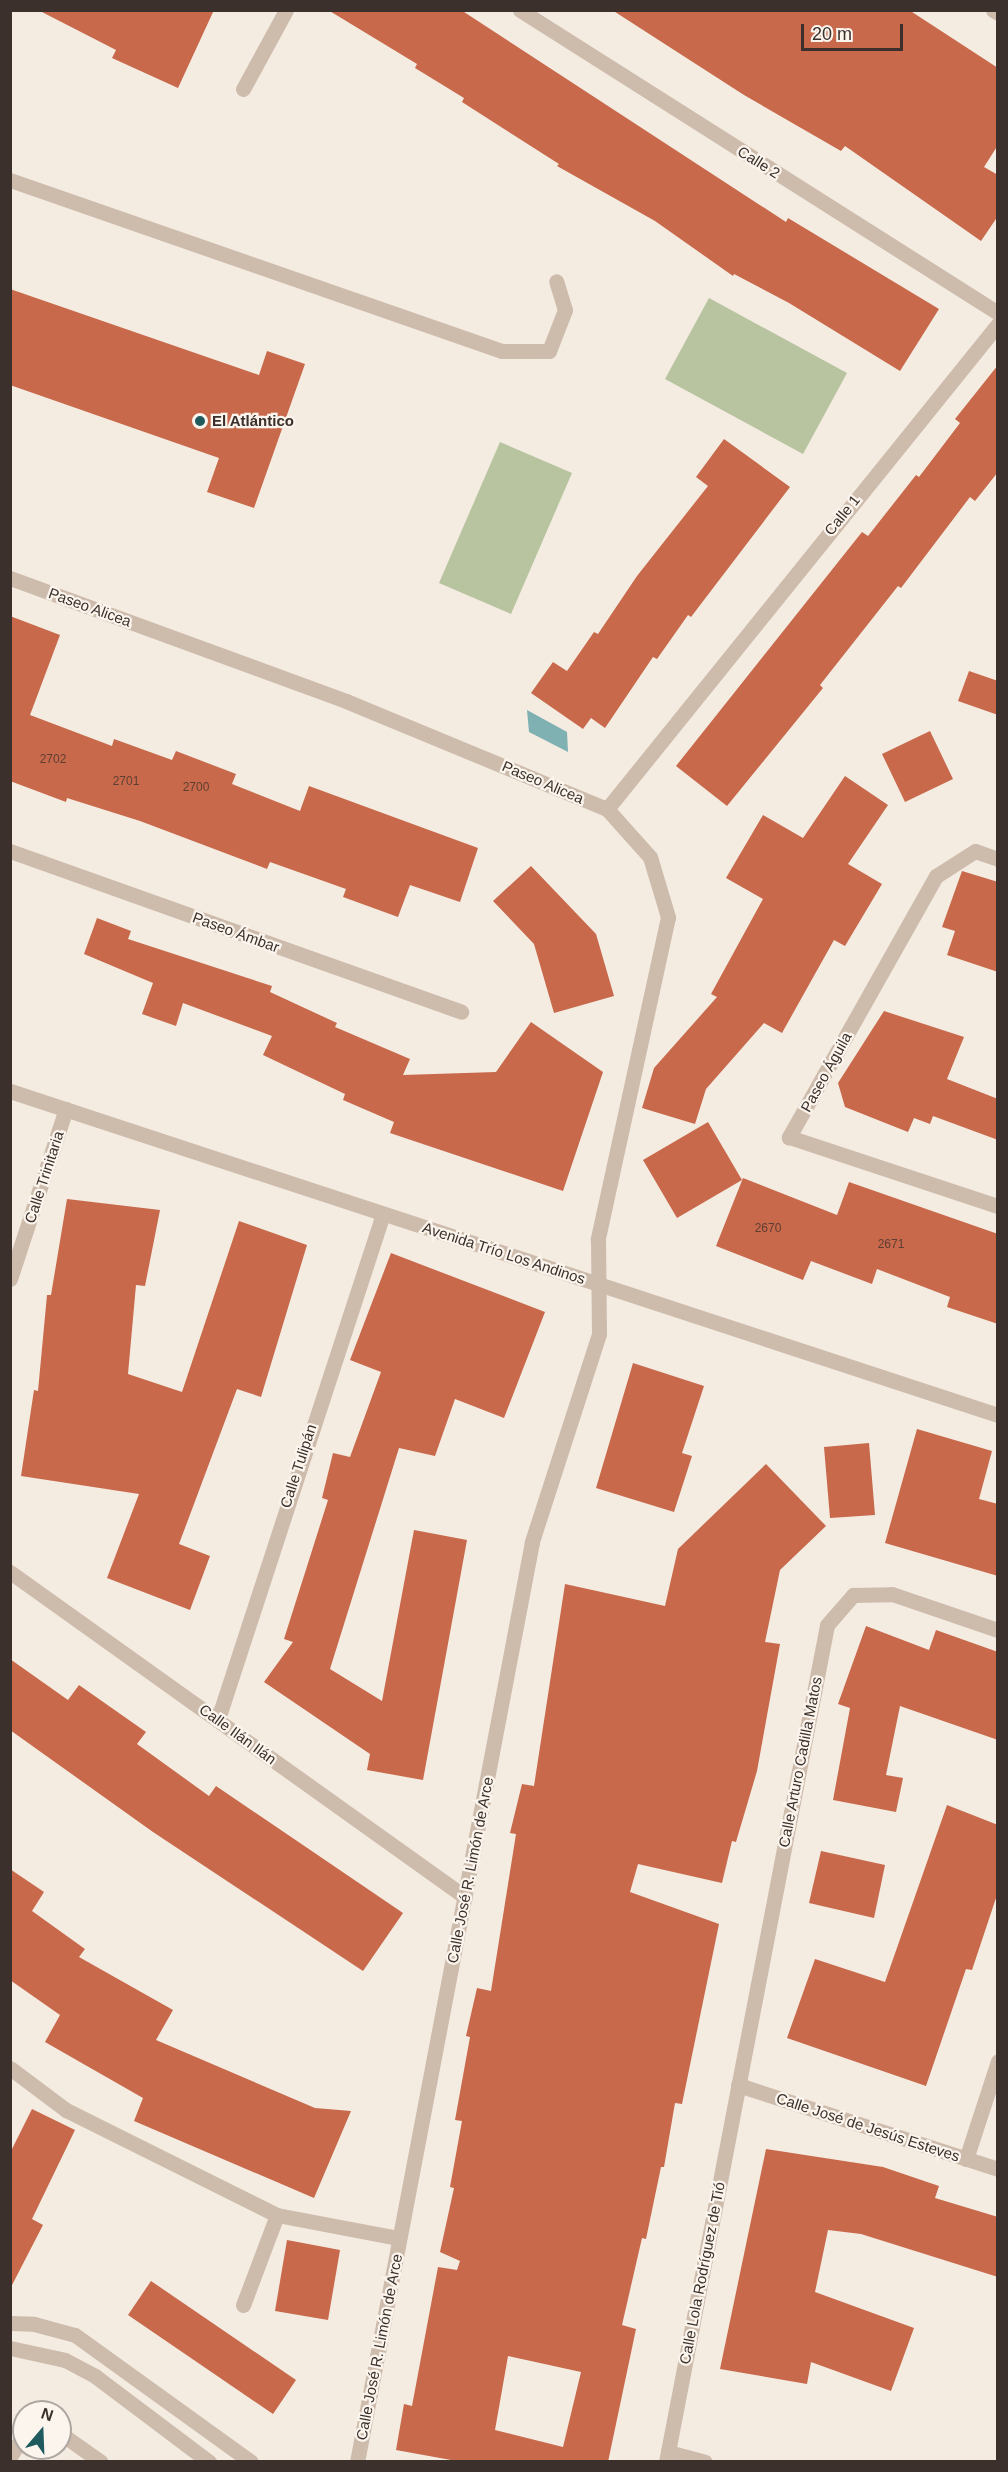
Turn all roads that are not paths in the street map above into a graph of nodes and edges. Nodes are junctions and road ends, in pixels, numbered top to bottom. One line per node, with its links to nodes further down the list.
1 (286, 10): 5 (street)
2 (520, 10): 8 (street, Calle 2)
3 (993, 10): 4 (street)
4 (998, 13)
5 (243, 89)
6 (10, 180): 7 (street)
7 (556, 281)
8 (998, 313)
9 (998, 324): 11 (street, Calle 1)
10 (10, 578): 11 (street, Paseo Alicea)
11 (607, 809): 20 (street, Paseo Alicea)
12 (10, 851): 14 (street, Paseo Ámbar)
13 (998, 859): 17 (street, Paseo Águila)
14 (461, 1012)
15 (10, 1091): 16 (street, Avenida Trío Los Andinos)
16 (66, 1109): 18 (street, Avenida Trío Los Andinos); 19 (street, Calle Trinitaria)
17 (998, 1206)
18 (383, 1214): 20 (street, Avenida Trío Los Andinos); 24 (street, Calle Tulipán)
19 (10, 1279)
20 (599, 1283): 21 (street, Avenida Trío Los Andinos); 25 (street, Calle José R. Limón de Arce)
21 (998, 1415)
22 (10, 1572): 24 (street, Calle Ilán Ilán)
23 (998, 1630): 28 (street, Calle Arturo Cadilla Matos)
24 (218, 1719): 25 (street, Calle Ilán Ilán)
25 (465, 1897): 32 (street, Calle José R. Limón de Arce)
26 (998, 2061): 29 (street)
27 (10, 2068): 31 (street)
28 (738, 2085): 29 (street, Calle José de Jesús Esteves); 39 (street, Calle Lola Rodríguez de Tió)
29 (966, 2159): 30 (street, Calle José de Jesús Esteves)
30 (998, 2169)
31 (277, 2215): 32 (street); 33 (street)
32 (399, 2238): 43 (street, Calle José R. Limón de Arce)
33 (243, 2305)
34 (10, 2323): 35 (street)
35 (75, 2335): 37 (street); 42 (street)
36 (10, 2348): 37 (street)
37 (65, 2360): 41 (street)
38 (72, 2441): 40 (street)
39 (667, 2457): 44 (street)
40 (101, 2462)
41 (209, 2462)
42 (251, 2462)
43 (357, 2462)
44 (705, 2462)

